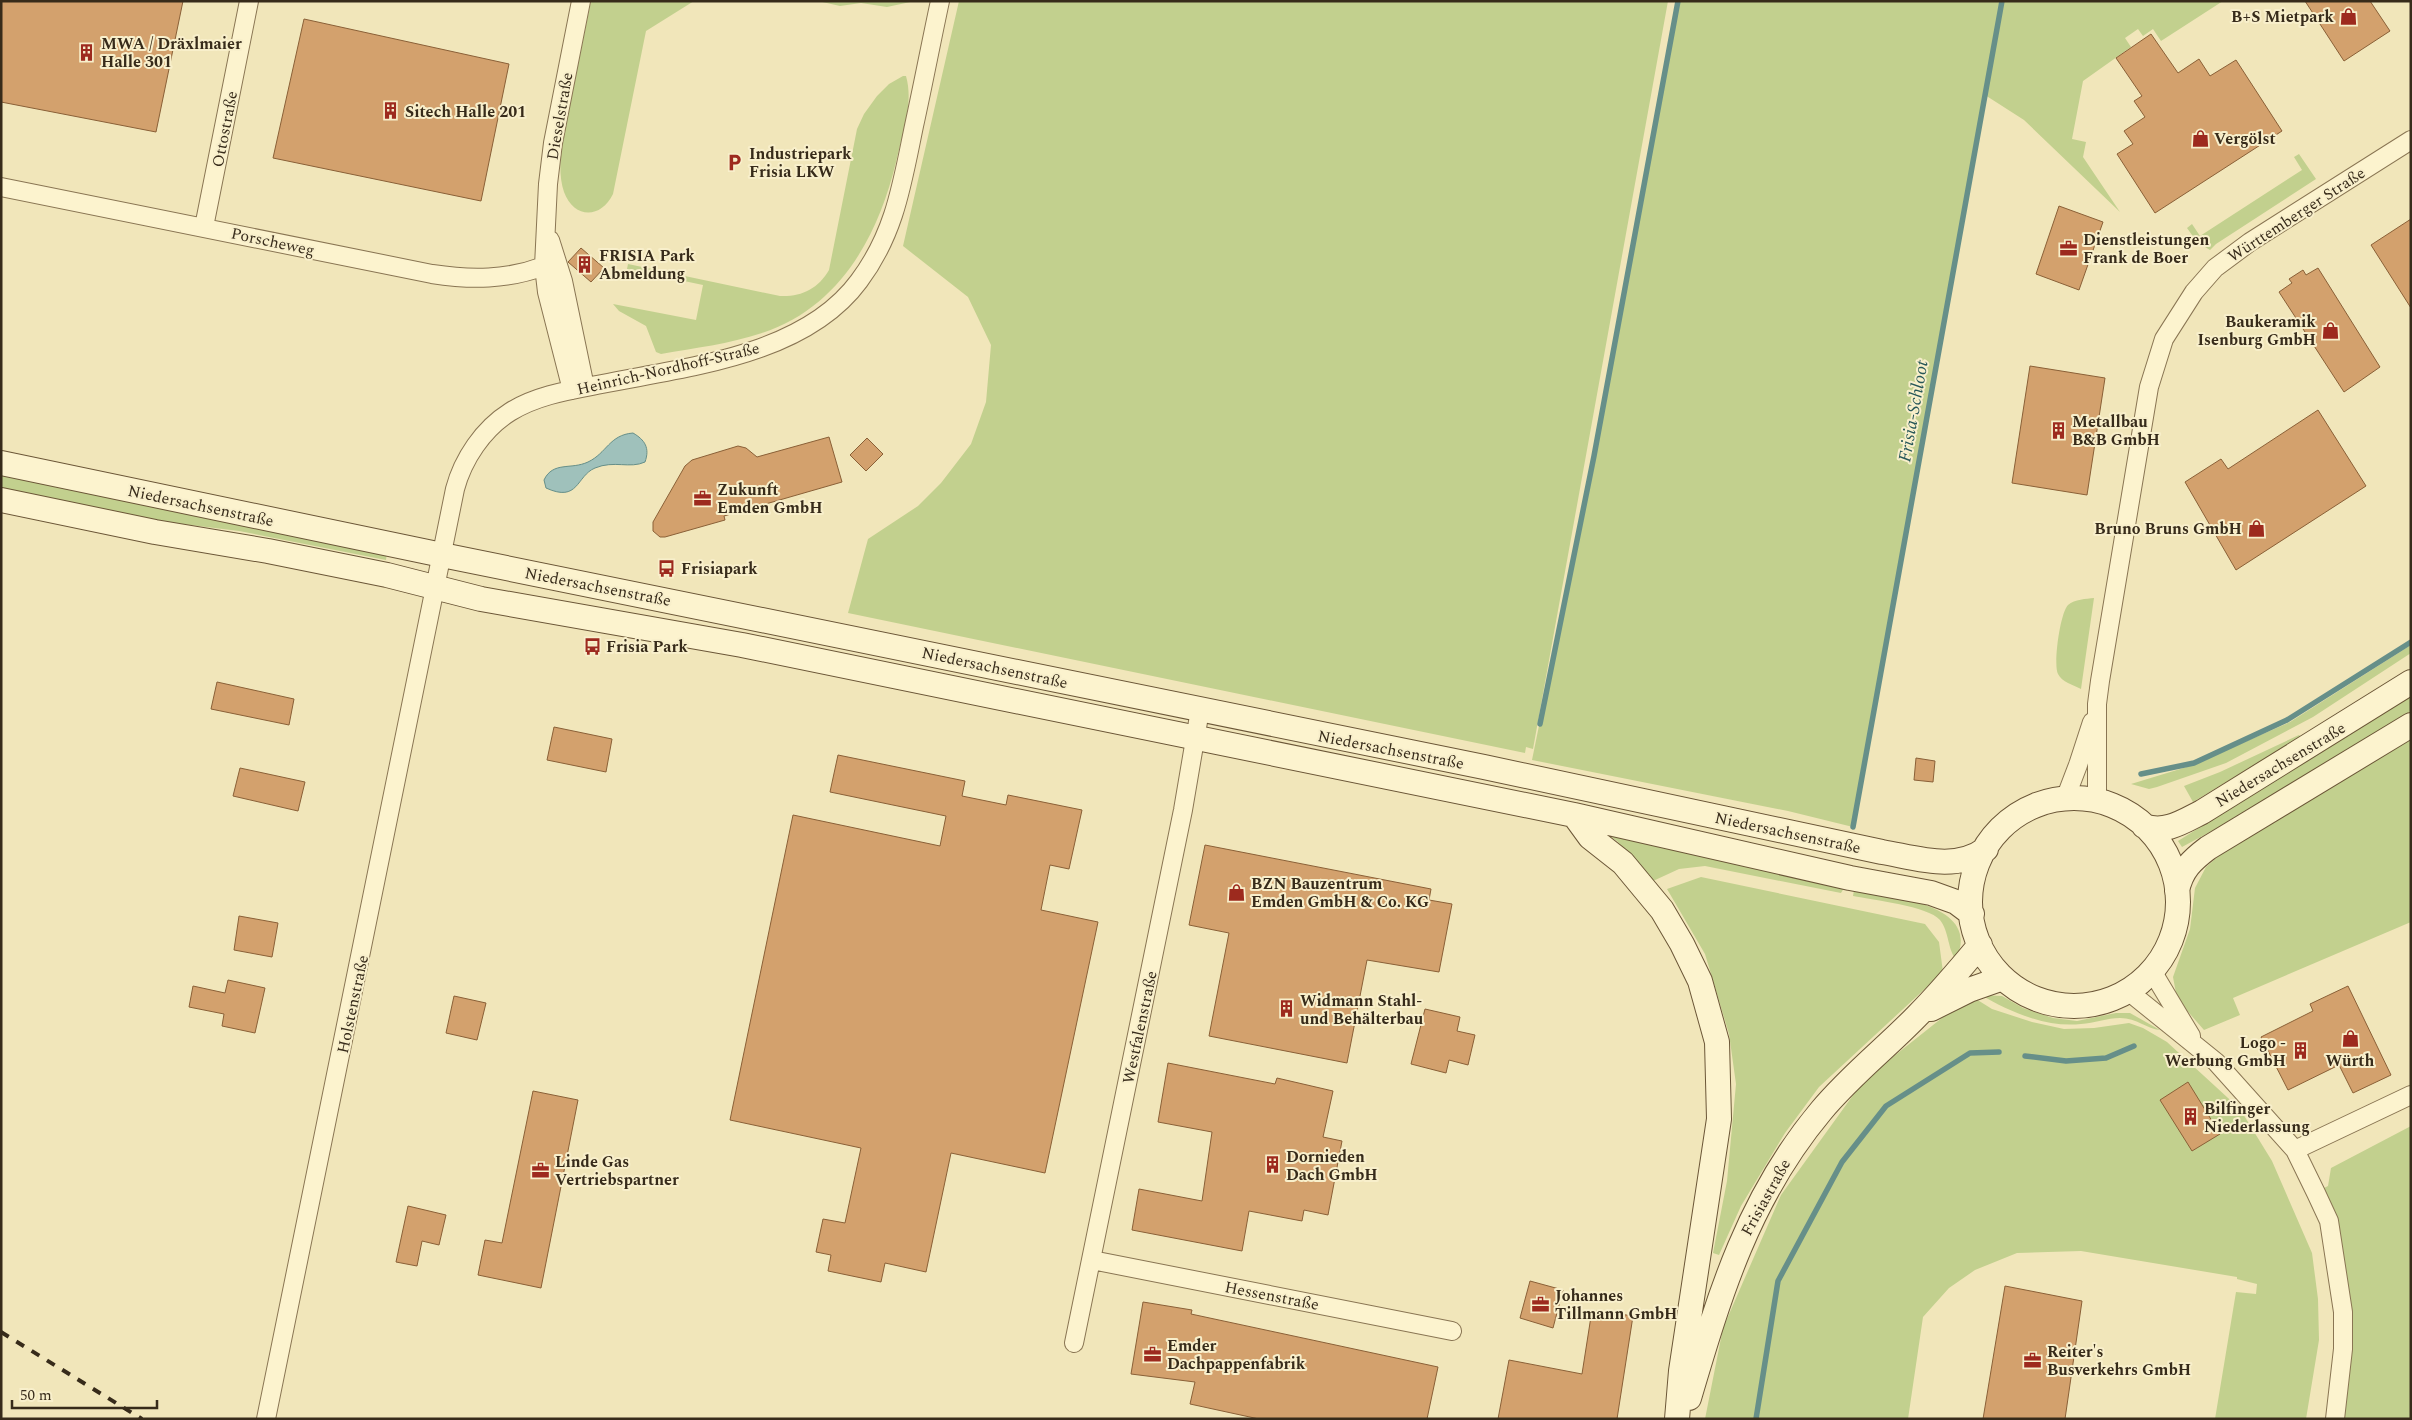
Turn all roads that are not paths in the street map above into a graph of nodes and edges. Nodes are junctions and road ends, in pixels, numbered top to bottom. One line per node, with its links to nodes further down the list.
1 (249, 1): 6 (street, Ottostraße)
2 (581, 1): 7 (street, Dieselstraße)
3 (940, 1): 9 (street, Heinrich-Nordhoff-Straße)
4 (2411, 140): 15 (street, Württemberger Straße)
5 (1, 188): 6 (street, Porscheweg)
6 (204, 227): 8 (street, Porscheweg)
7 (547, 232): 8 (street, Dieselstraße); 9 (street, Dieselstraße)
8 (544, 266): 9 (street, Dieselstraße)
9 (579, 389): 12 (street, Heinrich-Nordhoff-Straße)
10 (1, 463): 12 (main road, Niedersachsenstraße)
11 (1, 500): 13 (main road, Niedersachsenstraße)
12 (442, 555): 13 (street, Heinrich-Nordhoff-Straße); 16 (main road, Niedersachsenstraße)
13 (435, 588): 18 (main road, Niedersachsenstraße); 37 (street, Holstenstraße)
14 (2411, 682): 22 (main road, Niedersachsenstraße)
15 (2097, 704): 19 (street, Württemberger Straße); 20 (street, Württemberger Straße)
16 (1200, 710): 18 (street, Westfalenstraße); 23 (main road, Niedersachsenstraße)
17 (2411, 725): 24 (main road, Niedersachsenstraße)
18 (1196, 738): 21 (main road, Niedersachsenstraße); 34 (street, Westfalenstraße)
19 (2065, 799): 20 (main road, Niedersachsenstraße); 23 (main road, Niedersachsenstraße)
20 (2097, 801): 22 (main road, Niedersachsenstraße)
21 (1574, 815): 25 (main road, Niedersachsenstraße); 38 (main road)
22 (2144, 826): 24 (main road, Niedersachsenstraße)
23 (1986, 849): 25 (main road, Niedersachsenstraße)
24 (2177, 891): 27 (main road, Niedersachsenstraße)
25 (1972, 914): 26 (main road, Niedersachsenstraße)
26 (1980, 945): 28 (main road, Niedersachsenstraße); 30 (main road, Frisiastraße)
27 (2152, 971): 29 (main road, Niedersachsenstraße); 31 (street)
28 (2003, 978): 29 (main road, Niedersachsenstraße); 30 (main road, Frisiastraße)
29 (2128, 992): 31 (street)
30 (1916, 1017): 39 (main road, Frisiastraße)
31 (2197, 1045): 33 (street)
32 (2411, 1096): 33 (street)
33 (2295, 1150): 40 (street)
34 (1092, 1260): 35 (street, Hessenstraße); 36 (street, Westfalenstraße)
35 (1452, 1331)
36 (1074, 1343)
37 (266, 1419)
38 (1677, 1419)
39 (1683, 1419)
40 (2335, 1419)

